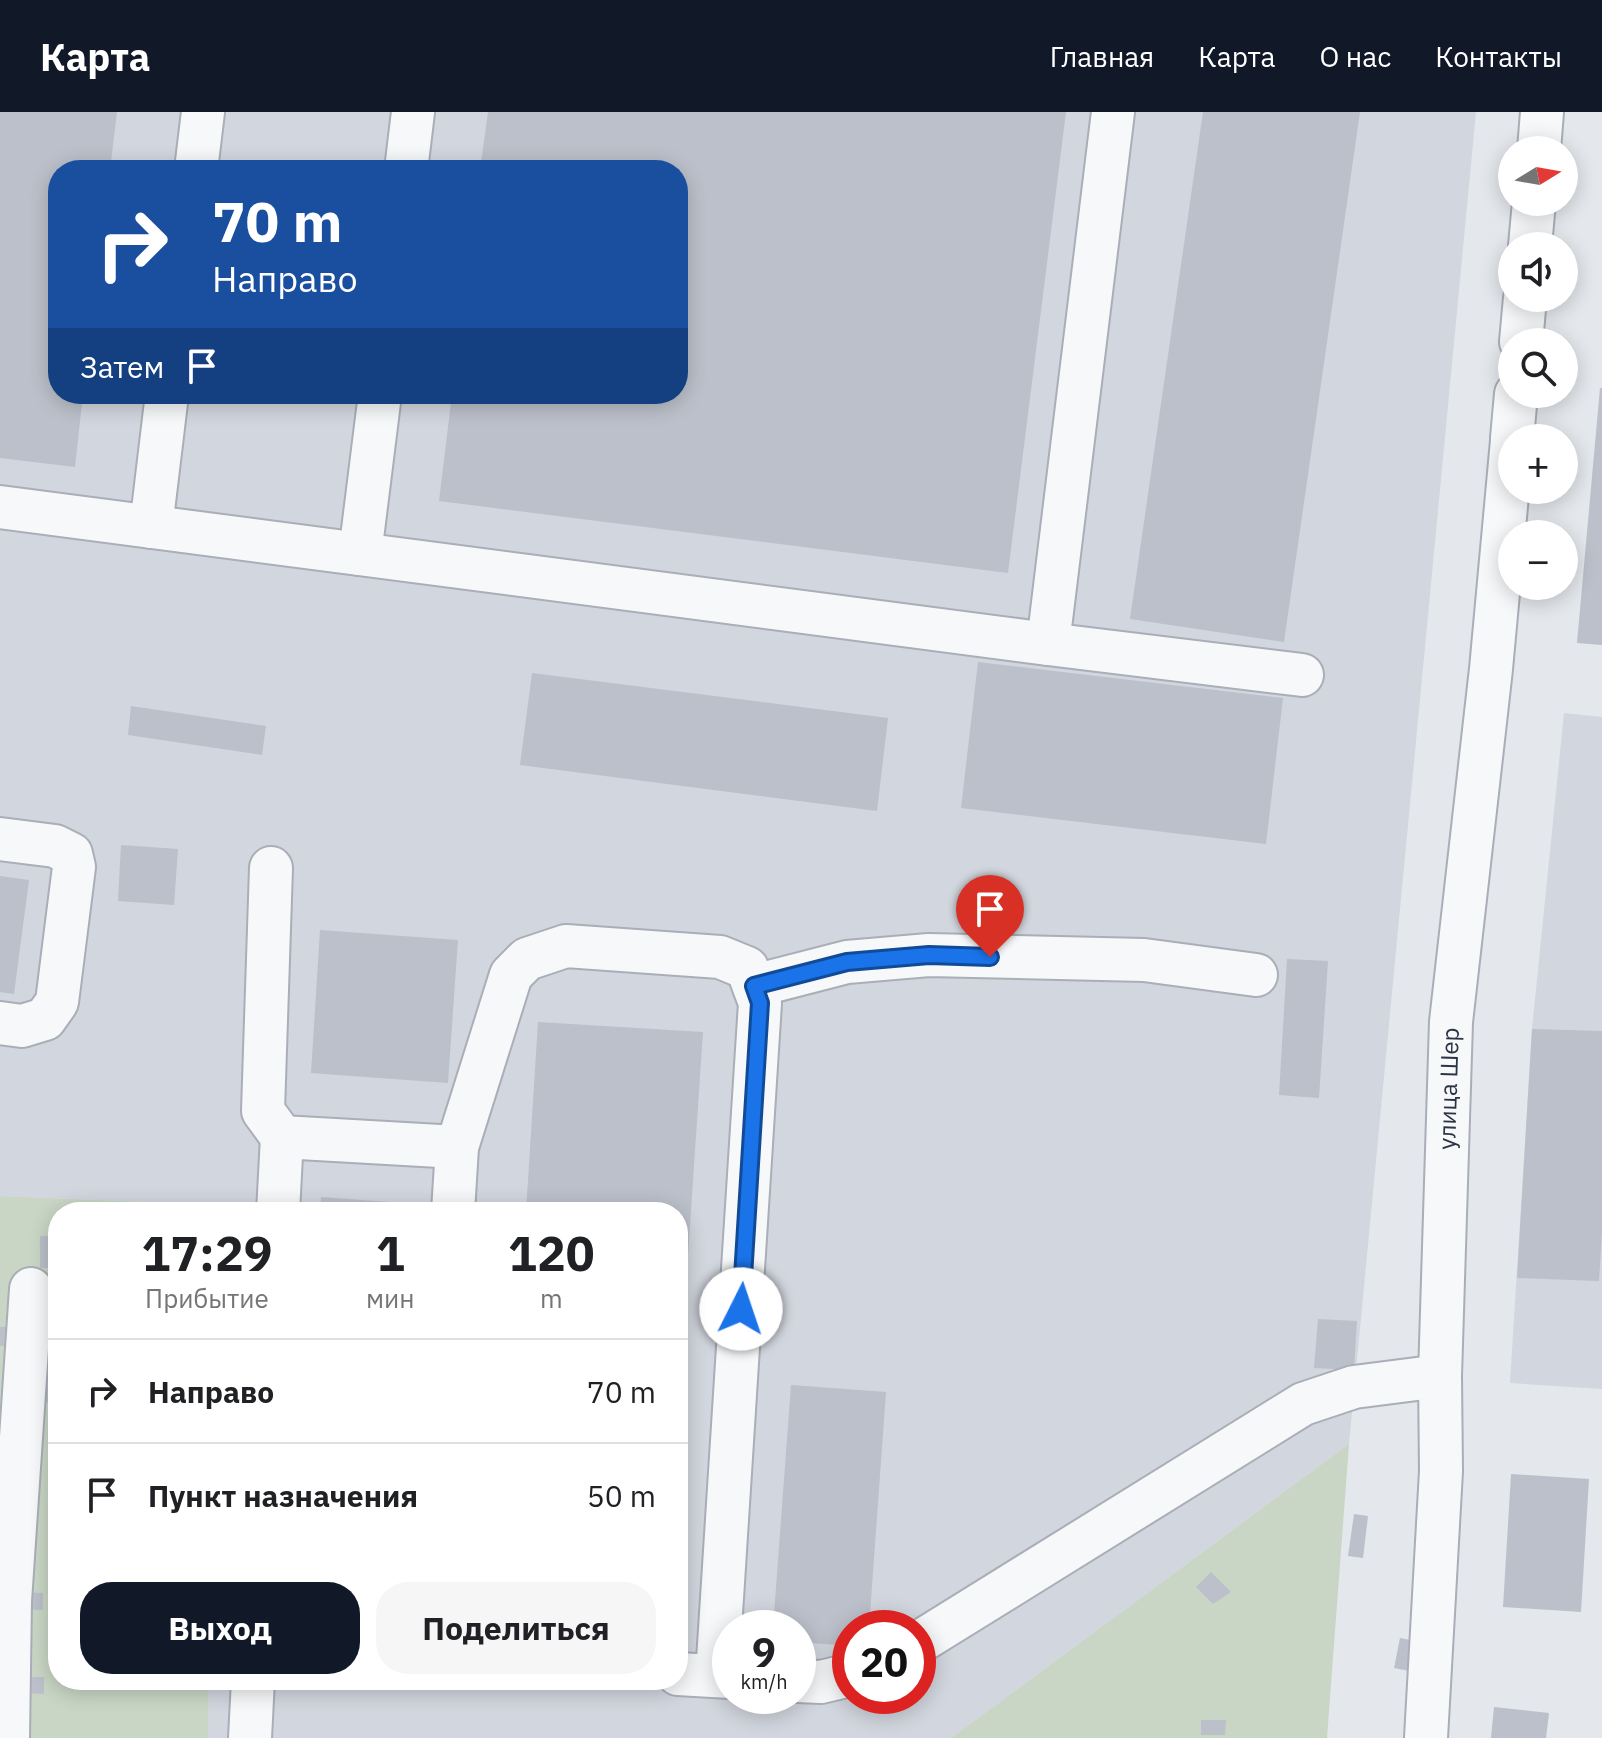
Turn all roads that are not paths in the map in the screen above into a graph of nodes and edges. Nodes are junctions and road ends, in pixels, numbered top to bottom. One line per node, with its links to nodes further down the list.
1 (203, 112): 6 (street)
2 (413, 112): 7 (street)
3 (1113, 112): 14 (street)
4 (1542, 112): 5 (street)
5 (1540, 136)
6 (197, 160)
7 (407, 160)
8 (166, 404): 12 (street)
9 (379, 404): 13 (street)
10 (1506, 504): 26 (street, улица Шер)
11 (0, 507): 12 (street)
12 (151, 527): 13 (street)
13 (360, 554): 14 (street)
14 (1048, 644): 15 (street)
15 (1302, 675)
16 (0, 839): 20 (street)
17 (271, 868): 21 (street)
18 (1256, 975): 19 (street)
19 (754, 986): 22 (street); 28 (street)
20 (0, 1023)
21 (282, 1137): 22 (street); 23 (street)
22 (457, 1147): 24 (street)
23 (279, 1202)
24 (454, 1202)
25 (31, 1289): 30 (street)
26 (1440, 1376): 27 (street); 32 (street, улица Шер)
27 (936, 1632)
28 (708, 1676)
29 (252, 1690): 31 (street)
30 (8, 1738)
31 (250, 1738)
32 (1426, 1738)

